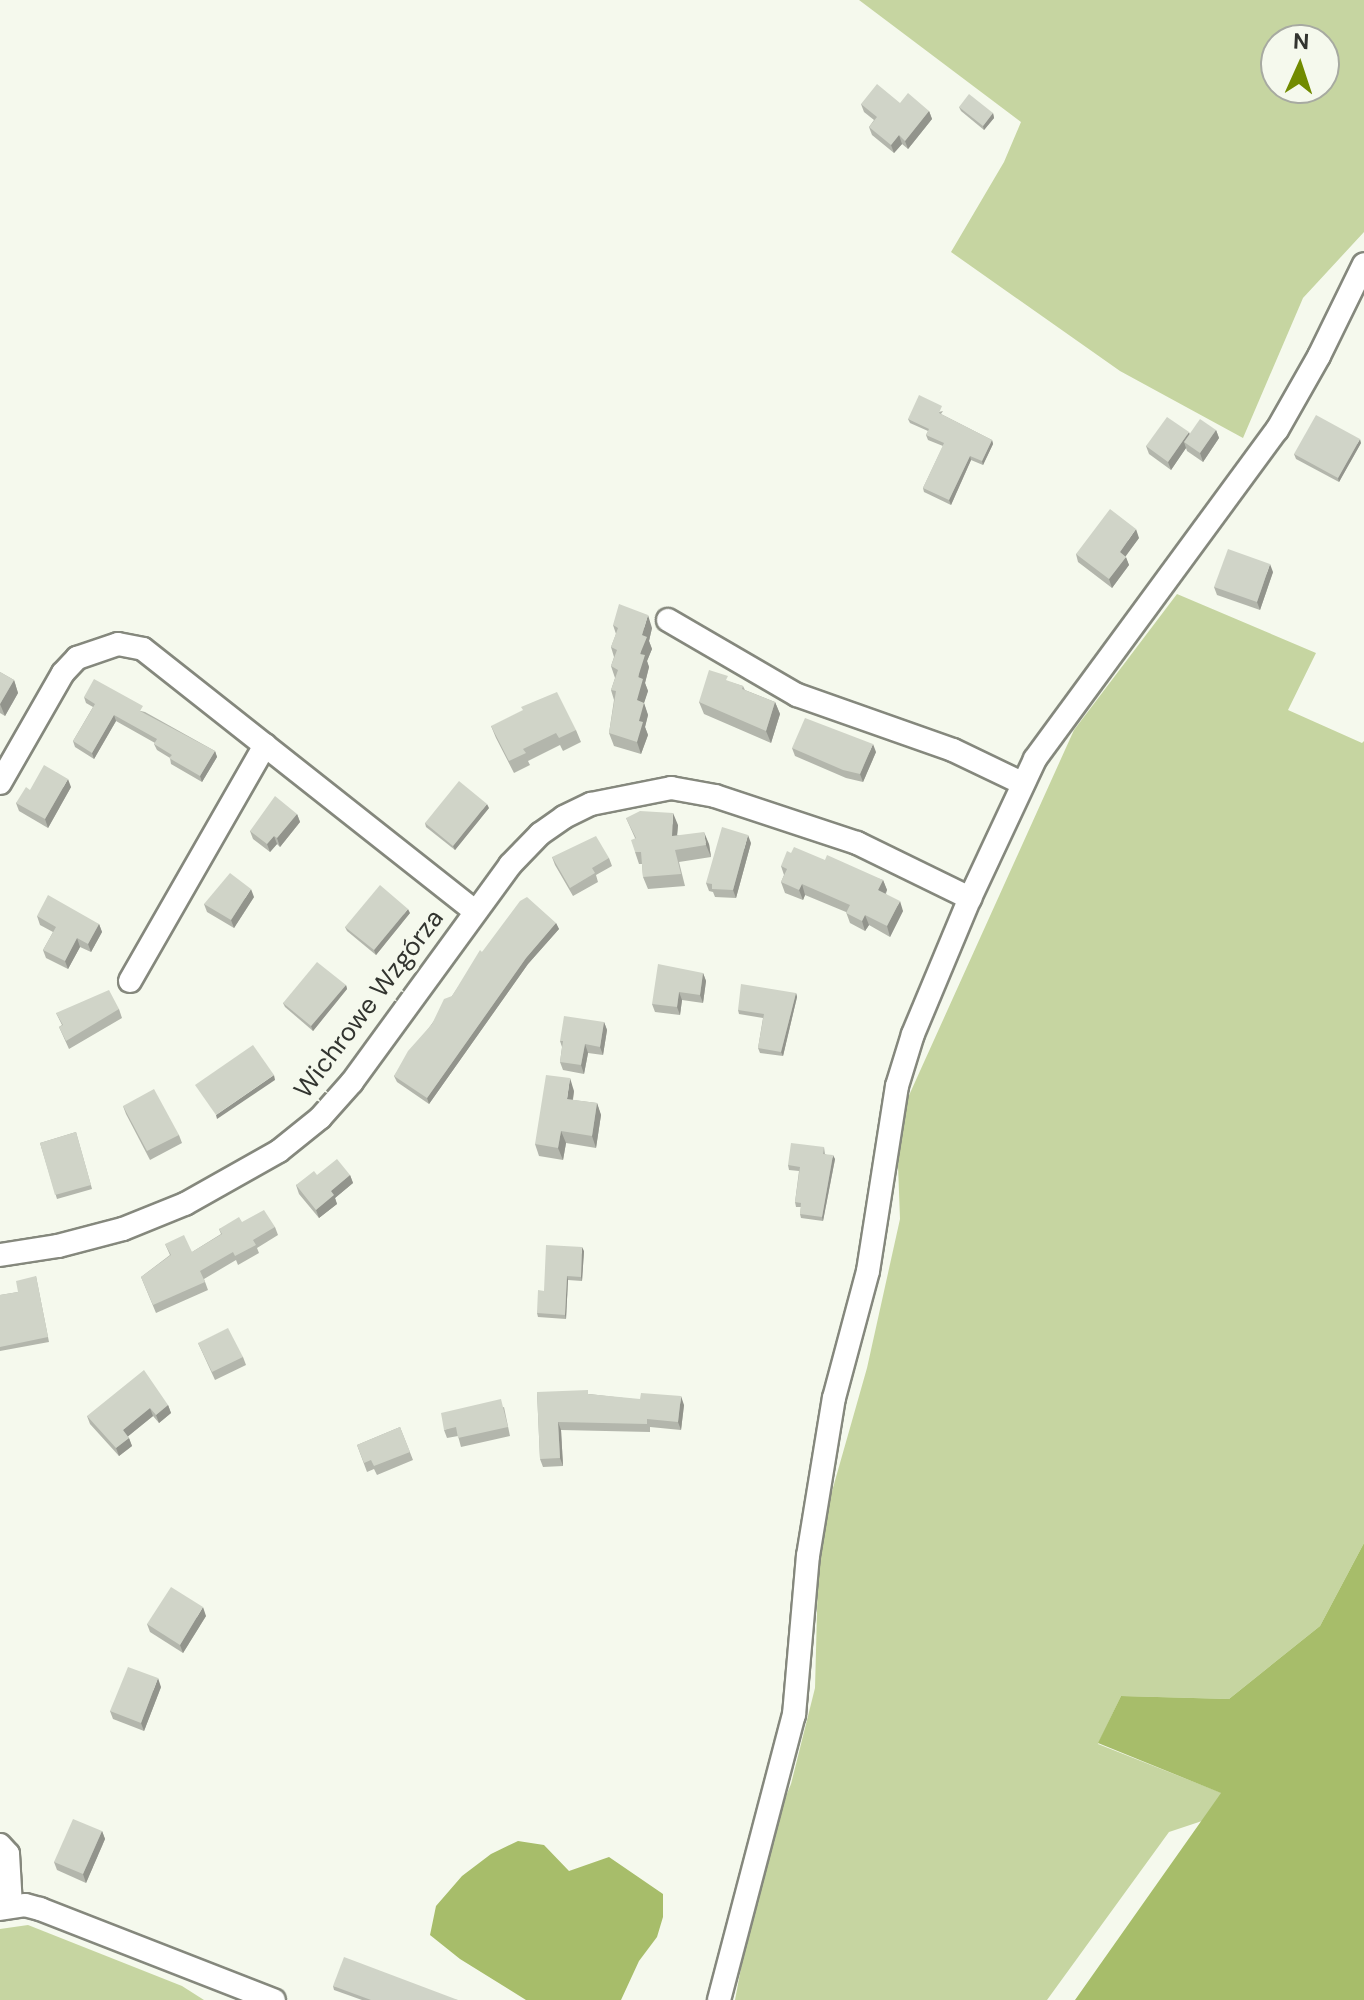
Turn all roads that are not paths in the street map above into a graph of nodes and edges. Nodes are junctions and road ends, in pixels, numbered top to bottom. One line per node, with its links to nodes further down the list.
1 (1364, 264): 5 (street)
2 (668, 620): 5 (street)
3 (265, 745): 4 (street, Wichrowe Wzgórza); 7 (street, Wichrowe Wzgórza); 8 (street)
4 (0, 783)
5 (1022, 783): 6 (street)
6 (970, 898): 7 (street, Wichrowe Wzgórza); 13 (street)
7 (474, 910): 9 (street, Wichrowe Wzgórza)
8 (130, 981)
9 (0, 1255)
10 (4, 1849): 11 (street)
11 (6, 1908): 12 (street)
12 (274, 2000)
13 (719, 2000)

